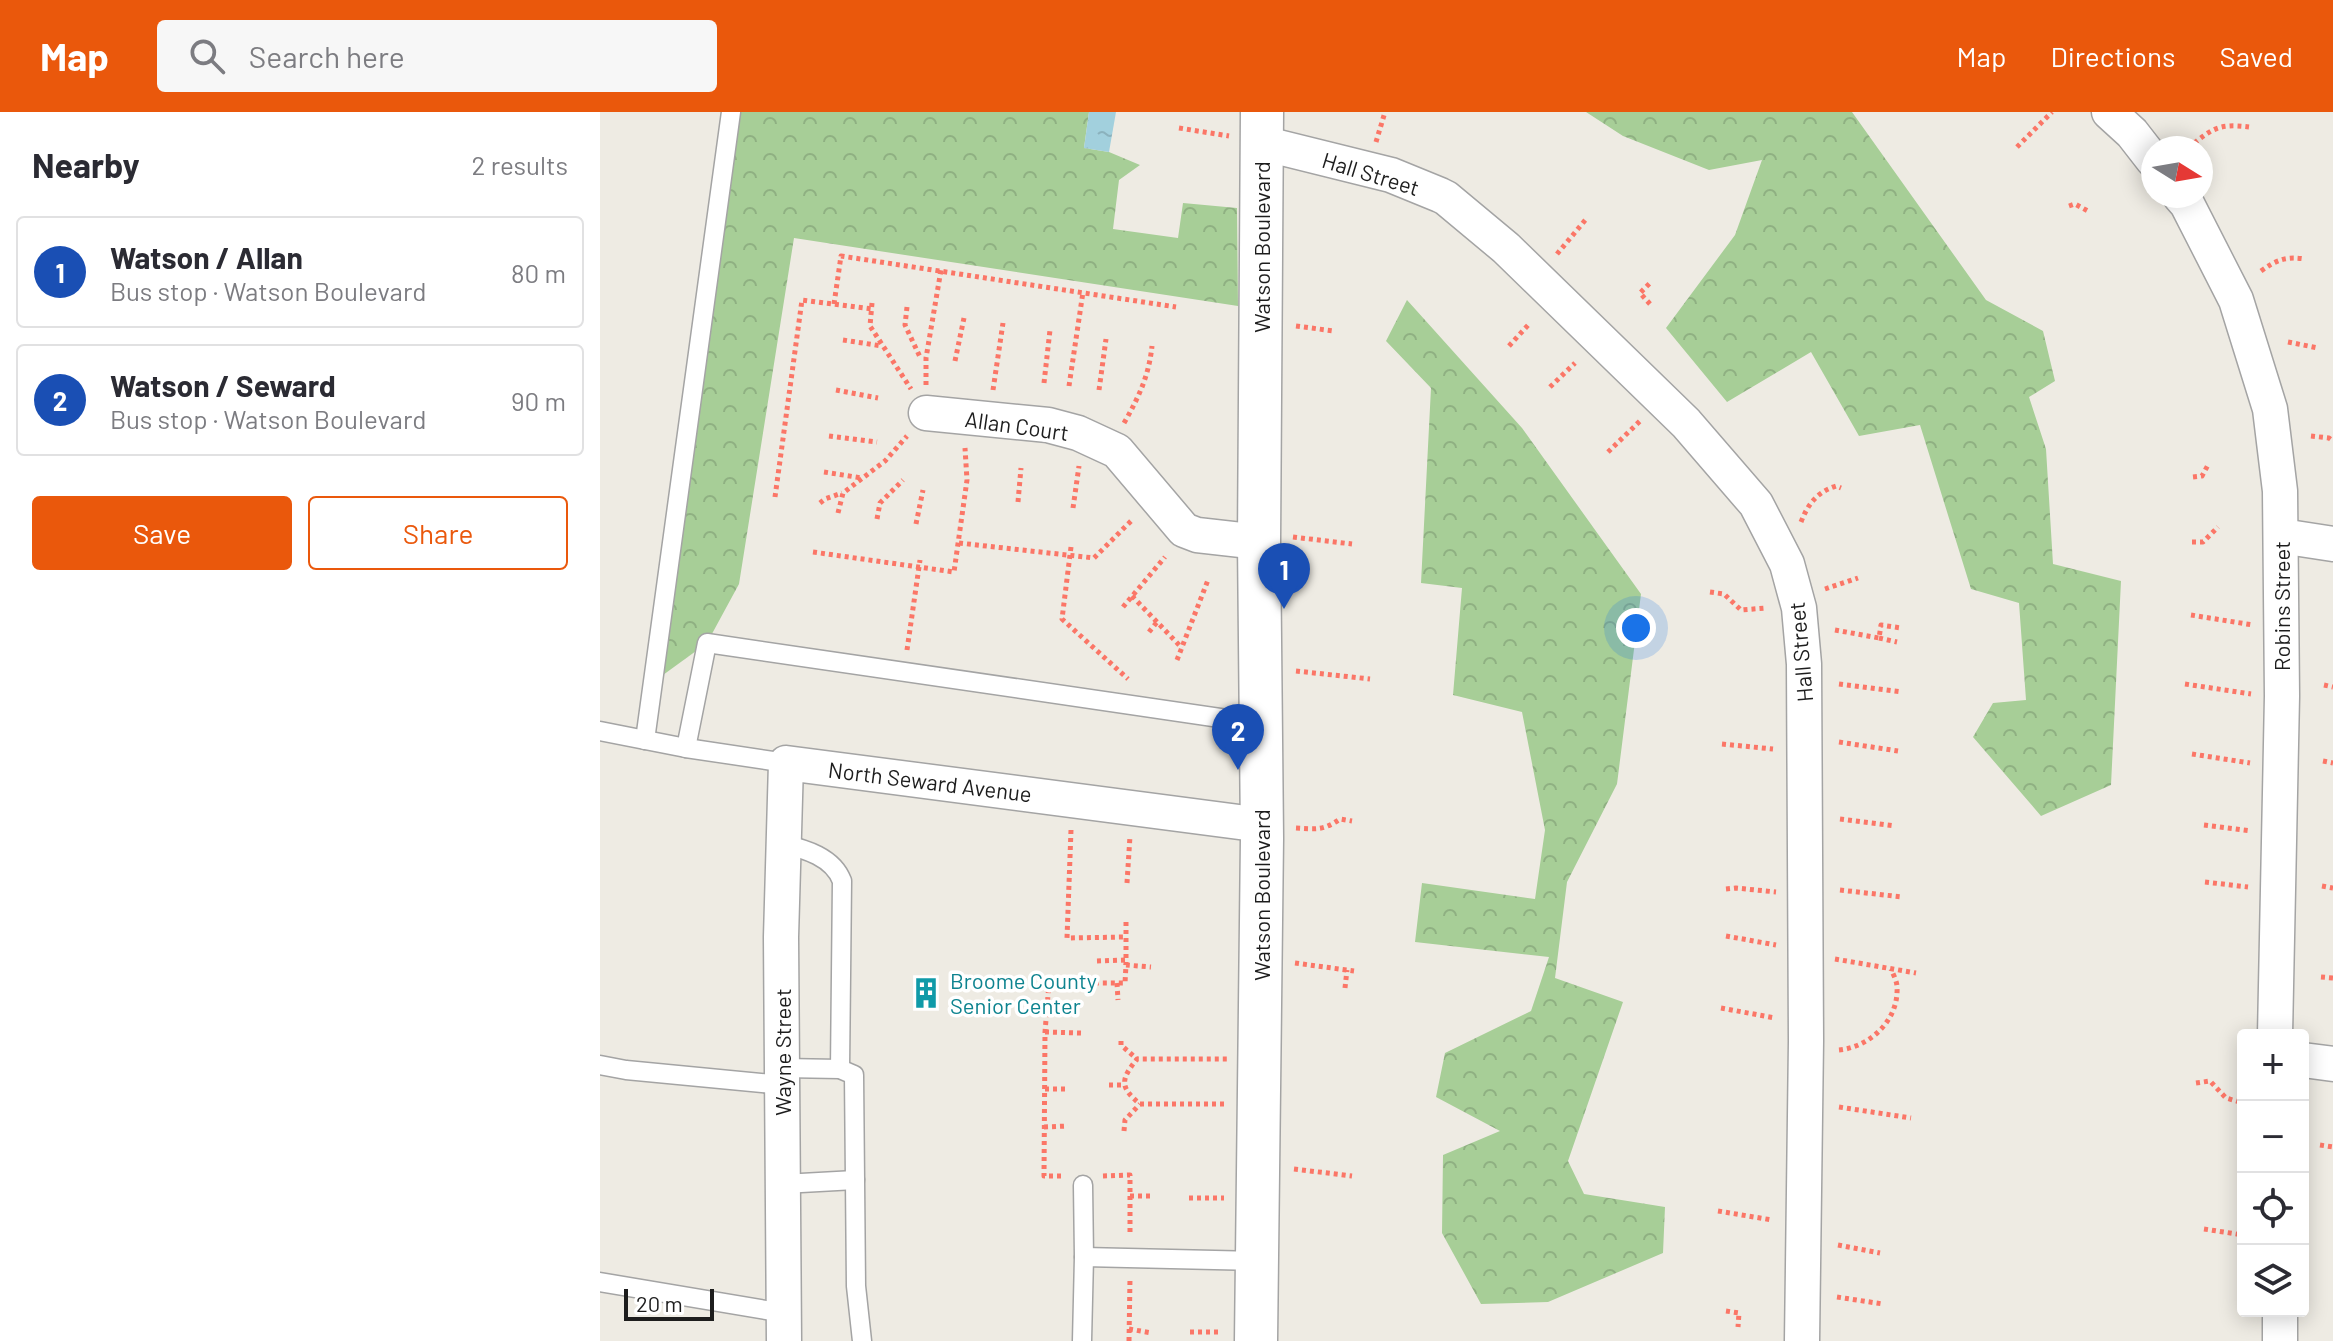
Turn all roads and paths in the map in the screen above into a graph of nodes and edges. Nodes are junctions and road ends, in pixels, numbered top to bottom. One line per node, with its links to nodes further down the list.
1 (731, 112): 137 (lane)
2 (1385, 112): 9 (path)
3 (2052, 112): 11 (path)
4 (2109, 112): 10 (street)
5 (2249, 127): 8 (path)
6 (1179, 128): 7 (path)
7 (1254, 131): 87 (street, Watson Boulevard); 169 (street, Hall Street)
8 (2205, 136)
9 (1376, 143)
10 (2141, 145)
11 (2017, 147)
12 (2069, 206): 14 (path)
13 (2189, 208): 85 (street, Robins Street)
14 (2088, 211)
15 (1587, 218): 16 (path)
16 (1557, 254)
17 (2305, 259): 19 (path)
18 (941, 270): 21 (path); 26 (path); 29 (path)
19 (2261, 271)
20 (1651, 282): 27 (path)
21 (1083, 292): 22 (path); 50 (path)
22 (1099, 295): 23 (path); 25 (path)
23 (1120, 298): 24 (path); 28 (path)
24 (1145, 302): 30 (path); 31 (path)
25 (1098, 303)
26 (834, 304): 41 (path); 75 (path)
27 (1650, 304)
28 (1119, 306)
29 (907, 307)
30 (1176, 307)
31 (1144, 309)
32 (964, 318): 45 (path)
33 (1003, 323): 48 (path)
34 (1530, 323): 43 (path)
35 (1293, 326): 37 (path)
36 (1050, 330): 49 (path)
37 (1334, 331)
38 (1106, 339): 53 (path)
39 (843, 340): 41 (path)
40 (2288, 342): 44 (path)
41 (883, 346): 47 (path)
42 (1152, 346): 55 (path)
43 (1509, 346)
44 (2318, 348)
45 (955, 361)
46 (1575, 363): 51 (path)
47 (901, 372)
48 (996, 376)
49 (1044, 383)
50 (1069, 386)
51 (1550, 387)
52 (836, 390): 54 (path)
53 (1099, 390)
54 (878, 398)
55 (1137, 401)
56 (926, 413): 87 (street, Allan Court)
57 (1640, 421): 62 (path)
58 (829, 436): 61 (path)
59 (2311, 436): 60 (path)
60 (2333, 441)
61 (877, 442)
62 (1608, 452)
63 (885, 461): 69 (path)
64 (2208, 465): 68 (path)
65 (1021, 468): 76 (path)
66 (824, 472): 69 (path)
67 (1078, 476): 78 (path)
68 (2193, 477)
69 (862, 478): 74 (path)
70 (903, 480): 80 (path)
71 (967, 480): 90 (path)
72 (1841, 488): 82 (path)
73 (923, 490): 83 (path)
74 (843, 493): 77 (path); 79 (path)
75 (775, 497)
76 (1018, 502)
77 (820, 503)
78 (1073, 508)
79 (838, 513)
80 (877, 519)
81 (1132, 520): 97 (path)
82 (1801, 522)
83 (916, 524)
84 (2218, 527): 89 (path)
85 (2281, 536): 92 (street); 183 (street, Robins Street)
86 (1007, 540): 94 (path)
87 (1276, 540): 91 (path); 135 (street, Watson Boulevard)
88 (1015, 541): 95 (path)
89 (2192, 542)
90 (959, 543): 94 (path); 99 (path)
91 (1352, 544)
92 (2333, 544)
93 (1068, 547): 97 (path)
94 (1006, 548): 95 (path)
95 (1014, 549): 97 (path)
96 (813, 552): 99 (path)
97 (1067, 555): 114 (path)
98 (1165, 557): 104 (path)
99 (919, 563): 125 (path)
100 (1858, 578): 102 (path)
101 (1208, 580): 119 (path)
102 (1825, 589)
103 (1710, 592): 106 (path)
104 (1132, 596): 105 (path); 108 (path)
105 (1123, 607)
106 (1771, 608)
107 (2191, 615): 109 (path)
108 (1157, 622): 113 (path); 119 (path)
109 (2257, 625)
110 (1901, 628): 115 (path)
111 (1835, 630): 115 (path)
112 (1091, 632): 114 (path)
113 (1149, 632)
114 (1083, 638): 118 (path)
115 (1879, 638): 117 (path)
116 (1101, 641): 118 (path)
117 (1897, 642)
118 (1094, 648): 122 (path)
119 (1182, 648): 121 (path)
120 (1119, 658): 122 (path)
121 (1177, 660)
122 (1112, 665): 126 (path)
123 (1130, 669): 126 (path)
124 (1293, 671): 127 (path)
125 (904, 672): 134 (lane); 140 (lane)
126 (1124, 675): 134 (path)
127 (1370, 679)
128 (1839, 684): 132 (path)
129 (2185, 684): 133 (path)
130 (2324, 685): 131 (path)
131 (2333, 687)
132 (1902, 692)
133 (2257, 695)
134 (1161, 709): 135 (lane)
135 (1261, 724): 152 (street, Watson Boulevard)
136 (600, 731): 137 (lane, North Seward Avenue)
137 (645, 740): 140 (lane, North Seward Avenue)
138 (1839, 742): 142 (path)
139 (1722, 744): 141 (path)
140 (686, 748): 145 (lane, North Seward Avenue)
141 (1783, 750)
142 (1898, 751)
143 (2192, 754): 147 (path)
144 (2323, 761): 146 (path)
145 (786, 763): 148 (street, North Seward Avenue); 156 (street, Wayne Street)
146 (2333, 763)
147 (2257, 764)
148 (1131, 807): 152 (street, North Seward Avenue); 158 (path)
149 (1840, 819): 153 (path)
150 (1352, 821): 152 (path)
151 (2204, 825): 154 (path)
152 (1277, 826): 227 (street, Watson Boulevard)
153 (1895, 826)
154 (2257, 832)
155 (1071, 835): 168 (path)
156 (783, 844): 193 (lane); 194 (street, Wayne Street)
157 (2205, 882): 160 (path)
158 (1127, 883)
159 (2322, 886): 161 (path)
160 (2258, 888)
161 (2333, 888)
162 (1726, 889): 164 (path)
163 (1840, 890): 165 (path)
164 (1782, 893)
165 (1902, 897)
166 (1126, 922): 168 (path)
167 (1726, 936): 169 (path)
168 (1126, 937): 171 (path)
169 (1794, 950): 174 (path); 242 (street, Hall Street)
170 (1097, 961): 171 (path)
171 (1126, 962): 173 (path); 178 (path)
172 (1293, 963): 179 (path)
173 (1151, 967)
174 (1891, 969): 175 (path); 187 (path)
175 (1916, 973)
176 (2321, 977): 177 (path)
177 (2333, 978)
178 (1117, 983): 180 (path); 184 (path)
179 (1345, 988)
180 (1118, 1000)
181 (1721, 1008): 182 (path)
182 (1781, 1019)
183 (2275, 1029)
184 (1045, 1032): 185 (path); 198 (path)
185 (1081, 1033)
186 (1121, 1041): 188 (path)
187 (1839, 1050)
188 (1137, 1059): 189 (path); 197 (path)
189 (1234, 1059)
190 (2309, 1061): 191 (street)
191 (2333, 1064)
192 (600, 1065): 194 (lane)
193 (840, 1069): 194 (lane); 215 (lane)
194 (782, 1077): 216 (street, Wayne Street)
195 (2196, 1083): 200 (path)
196 (1109, 1085): 197 (path)
197 (1124, 1085): 201 (path)
198 (1045, 1089): 199 (path); 206 (path)
199 (1067, 1089)
200 (2237, 1101)
201 (1140, 1104): 202 (path); 207 (path)
202 (1234, 1104)
203 (1839, 1107): 204 (path)
204 (1911, 1118)
205 (1068, 1126): 206 (path)
206 (1044, 1127): 214 (path)
207 (1124, 1131)
208 (2320, 1145): 209 (path)
209 (2333, 1147)
210 (1123, 1168): 212 (path)
211 (1293, 1169): 213 (path)
212 (1123, 1175): 214 (path); 217 (path)
213 (1352, 1176)
214 (1083, 1179): 226 (lane)
215 (855, 1180): 216 (lane); 238 (lane)
216 (783, 1184): 234 (street, Wayne Street)
217 (1130, 1196): 218 (path); 223 (path)
218 (1153, 1196)
219 (1718, 1211): 220 (path)
220 (1780, 1222)
221 (2204, 1229): 222 (path)
222 (2237, 1234)
223 (1130, 1236)
224 (1838, 1245): 225 (path)
225 (1880, 1253)
226 (1084, 1257): 227 (lane); 239 (lane)
227 (1258, 1261): 241 (street, Watson Boulevard)
228 (1130, 1277): 236 (path)
229 (600, 1282): 234 (lane)
230 (1837, 1297): 231 (path)
231 (1883, 1304)
232 (1726, 1311): 235 (path)
233 (2280, 1317): 243 (street)
234 (784, 1327)
235 (1738, 1327)
236 (1129, 1329): 237 (path); 240 (path)
237 (1152, 1333)
238 (862, 1341)
239 (1082, 1341)
240 (1129, 1341)
241 (1256, 1341)
242 (1802, 1341)
243 (2280, 1341)

